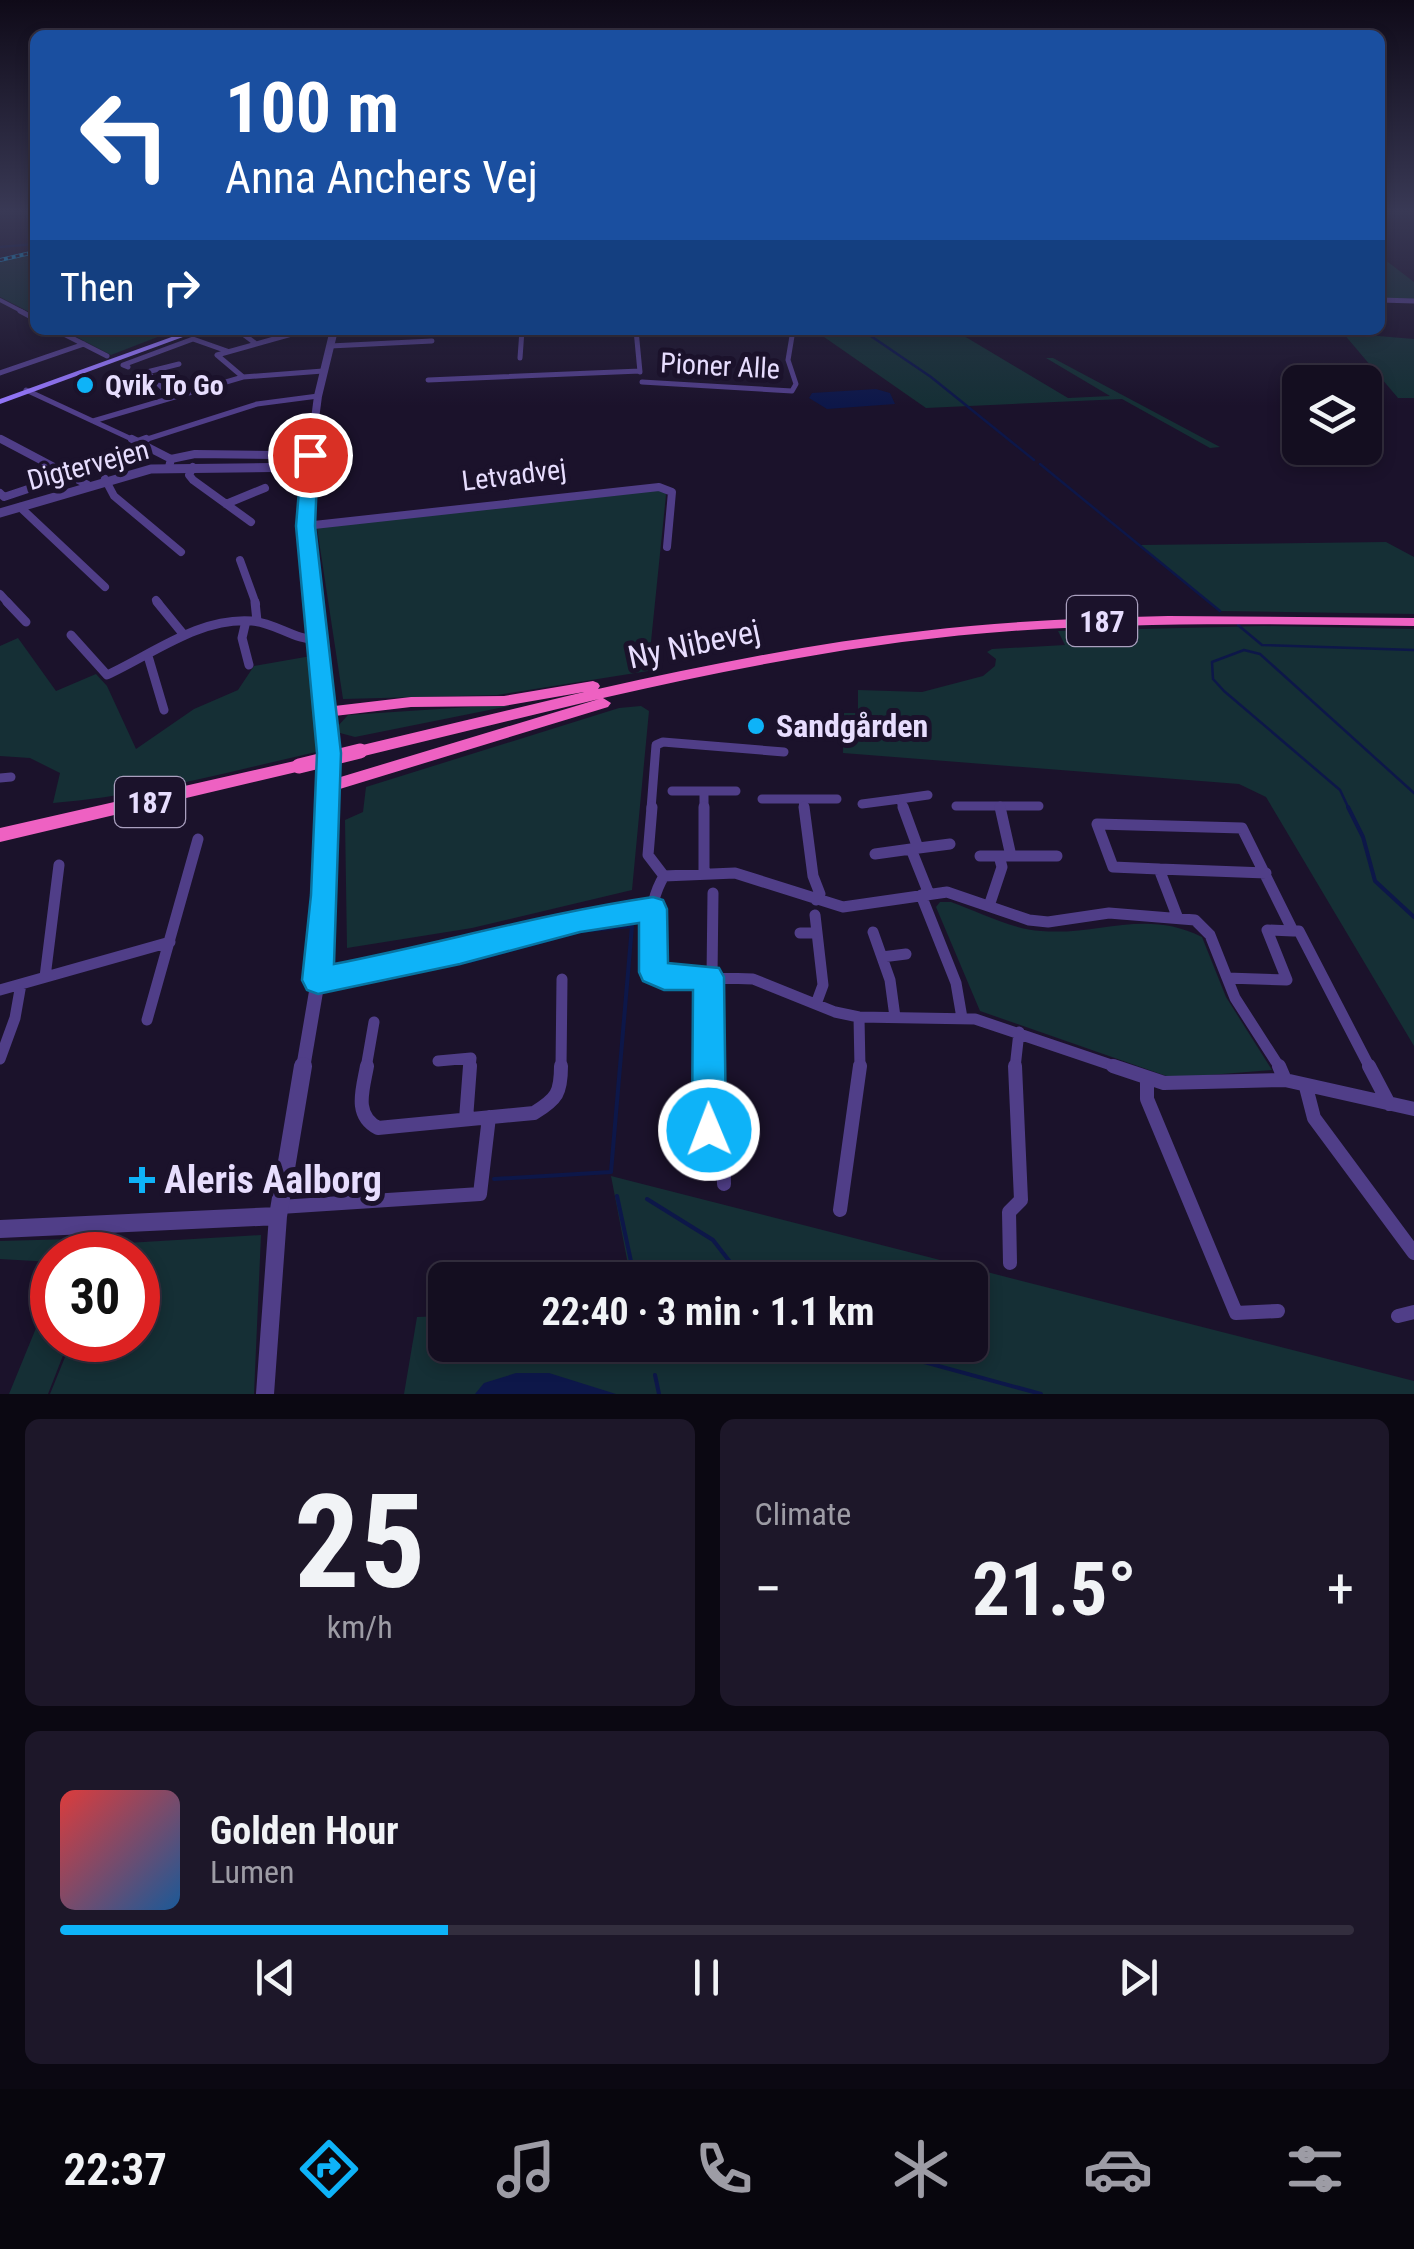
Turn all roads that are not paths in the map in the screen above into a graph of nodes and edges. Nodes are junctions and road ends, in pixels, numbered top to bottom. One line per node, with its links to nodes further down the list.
1 (0, 300): 4 (street)
2 (1385, 300): 3 (street)
3 (1414, 301)
4 (10, 306): 5 (street); 6 (street)
5 (0, 308)
6 (30, 316)
7 (66, 335): 17 (street)
8 (184, 335): 31 (main road)
9 (244, 335): 16 (street)
10 (286, 335): 16 (street)
11 (333, 335): 18 (street)
12 (522, 335): 21 (street)
13 (636, 335): 24 (street)
14 (792, 335): 24 (street, Pioner Alle)
15 (432, 341): 18 (street)
16 (255, 343): 19 (street)
17 (84, 344): 20 (street); 26 (street)
18 (330, 346): 25 (street)
19 (227, 351): 23 (street); 28 (street)
20 (107, 356)
21 (520, 358)
22 (179, 364): 27 (street)
23 (128, 366)
24 (640, 370): 29 (street)
25 (322, 371): 28 (street); 32 (street)
26 (0, 373)
27 (152, 378): 30 (street); 33 (street)
28 (243, 378): 33 (street)
29 (428, 380)
30 (119, 387)
31 (28, 390): 34 (main road); 35 (street)
32 (318, 396): 37 (street); 41 (street)
33 (172, 397): 35 (street)
34 (0, 401)
35 (93, 421): 37 (street)
36 (0, 439): 42 (street)
37 (138, 442): 39 (street)
38 (275, 455): 39 (street)
39 (170, 463): 40 (street, Digtervejen); 43 (street, Digtervejen)
40 (193, 467): 41 (street, Digtervejen); 47 (street)
41 (308, 467): 51 (street)
42 (70, 475): 44 (street); 46 (street)
43 (105, 480): 44 (street, Digtervejen); 53 (street)
44 (88, 485): 48 (street, Digtervejen)
45 (265, 488): 47 (street)
46 (0, 493)
47 (226, 504): 50 (street)
48 (20, 506): 49 (street, Digtervejen); 55 (street)
49 (0, 513)
50 (251, 522)
51 (306, 526): 52 (street, Letvadvej); 63 (street)
52 (667, 547)
53 (181, 552)
54 (240, 560): 58 (street)
55 (105, 587)
56 (0, 594): 59 (street)
57 (156, 600): 62 (street)
58 (252, 621): 62 (street); 63 (street); 67 (street)
59 (26, 622)
60 (1414, 622): 64 (highway, Ny Nibevej / 187)
61 (71, 635): 65 (street)
62 (184, 635): 65 (street)
63 (318, 640): 69 (street)
64 (791, 655): 66 (highway, Ny Nibevej / 187); 71 (highway)
65 (148, 656): 68 (street)
66 (730, 665): 69 (highway); 84 (highway, Ny Nibevej / 187, bridge)
67 (249, 666)
68 (164, 710)
69 (326, 712): 71 (street)
70 (784, 752): 96 (street)
71 (330, 786): 115 (street)
72 (736, 791): 74 (street)
73 (672, 792): 74 (street)
74 (704, 792): 95 (street)
75 (928, 795): 79 (street)
76 (762, 799): 77 (street)
77 (803, 799): 78 (street); 99 (street)
78 (837, 799)
79 (900, 799): 80 (street); 87 (street)
80 (862, 804)
81 (956, 806): 82 (street)
82 (1000, 806): 83 (street); 90 (street)
83 (1039, 806)
84 (0, 835)
85 (198, 839): 108 (street)
86 (950, 844): 87 (street)
87 (914, 849): 88 (street); 98 (street)
88 (875, 854)
89 (980, 856): 90 (street)
90 (1005, 856): 91 (street); 100 (street)
91 (1057, 856)
92 (59, 866): 111 (street)
93 (1159, 869): 94 (street); 94 (street); 103 (street)
94 (1266, 873): 104 (street)
95 (704, 874): 96 (street); 99 (street)
96 (664, 876): 101 (street)
97 (713, 893): 112 (street)
98 (925, 894): 99 (street); 100 (street); 121 (street)
99 (816, 900)
100 (989, 906): 103 (street)
101 (653, 909): 112 (street); 115 (street)
102 (815, 915): 107 (street)
103 (1177, 916): 113 (street)
104 (1294, 931): 113 (street); 130 (street)
105 (800, 932): 107 (street)
106 (873, 932): 110 (street)
107 (817, 933): 118 (street)
108 (170, 942): 111 (street); 122 (street)
109 (906, 954): 110 (street)
110 (882, 958): 120 (street)
111 (46, 977): 116 (street)
112 (710, 977): 118 (street); 134 (street)
113 (1227, 978): 128 (street)
114 (562, 979): 132 (street)
115 (318, 980): 136 (street)
116 (21, 984): 117 (street); 125 (street)
117 (0, 990)
118 (816, 1004): 119 (street)
119 (859, 1017): 120 (street); 135 (street)
120 (895, 1017): 121 (street)
121 (962, 1018): 124 (street)
122 (147, 1020)
123 (374, 1022): 133 (street)
124 (1019, 1032): 127 (street); 139 (street)
125 (0, 1060)
126 (438, 1061): 133 (street)
127 (1148, 1078): 128 (street); 140 (street)
128 (1285, 1080): 129 (street)
129 (1306, 1087): 130 (street); 138 (street)
130 (1389, 1104): 131 (street)
131 (1414, 1109)
132 (490, 1117): 133 (street); 136 (street)
133 (466, 1119)
134 (724, 1184)
135 (840, 1210)
136 (279, 1212): 137 (street); 141 (street)
137 (0, 1229)
138 (1414, 1253)
139 (1010, 1263)
140 (1278, 1310)
141 (264, 1394)

